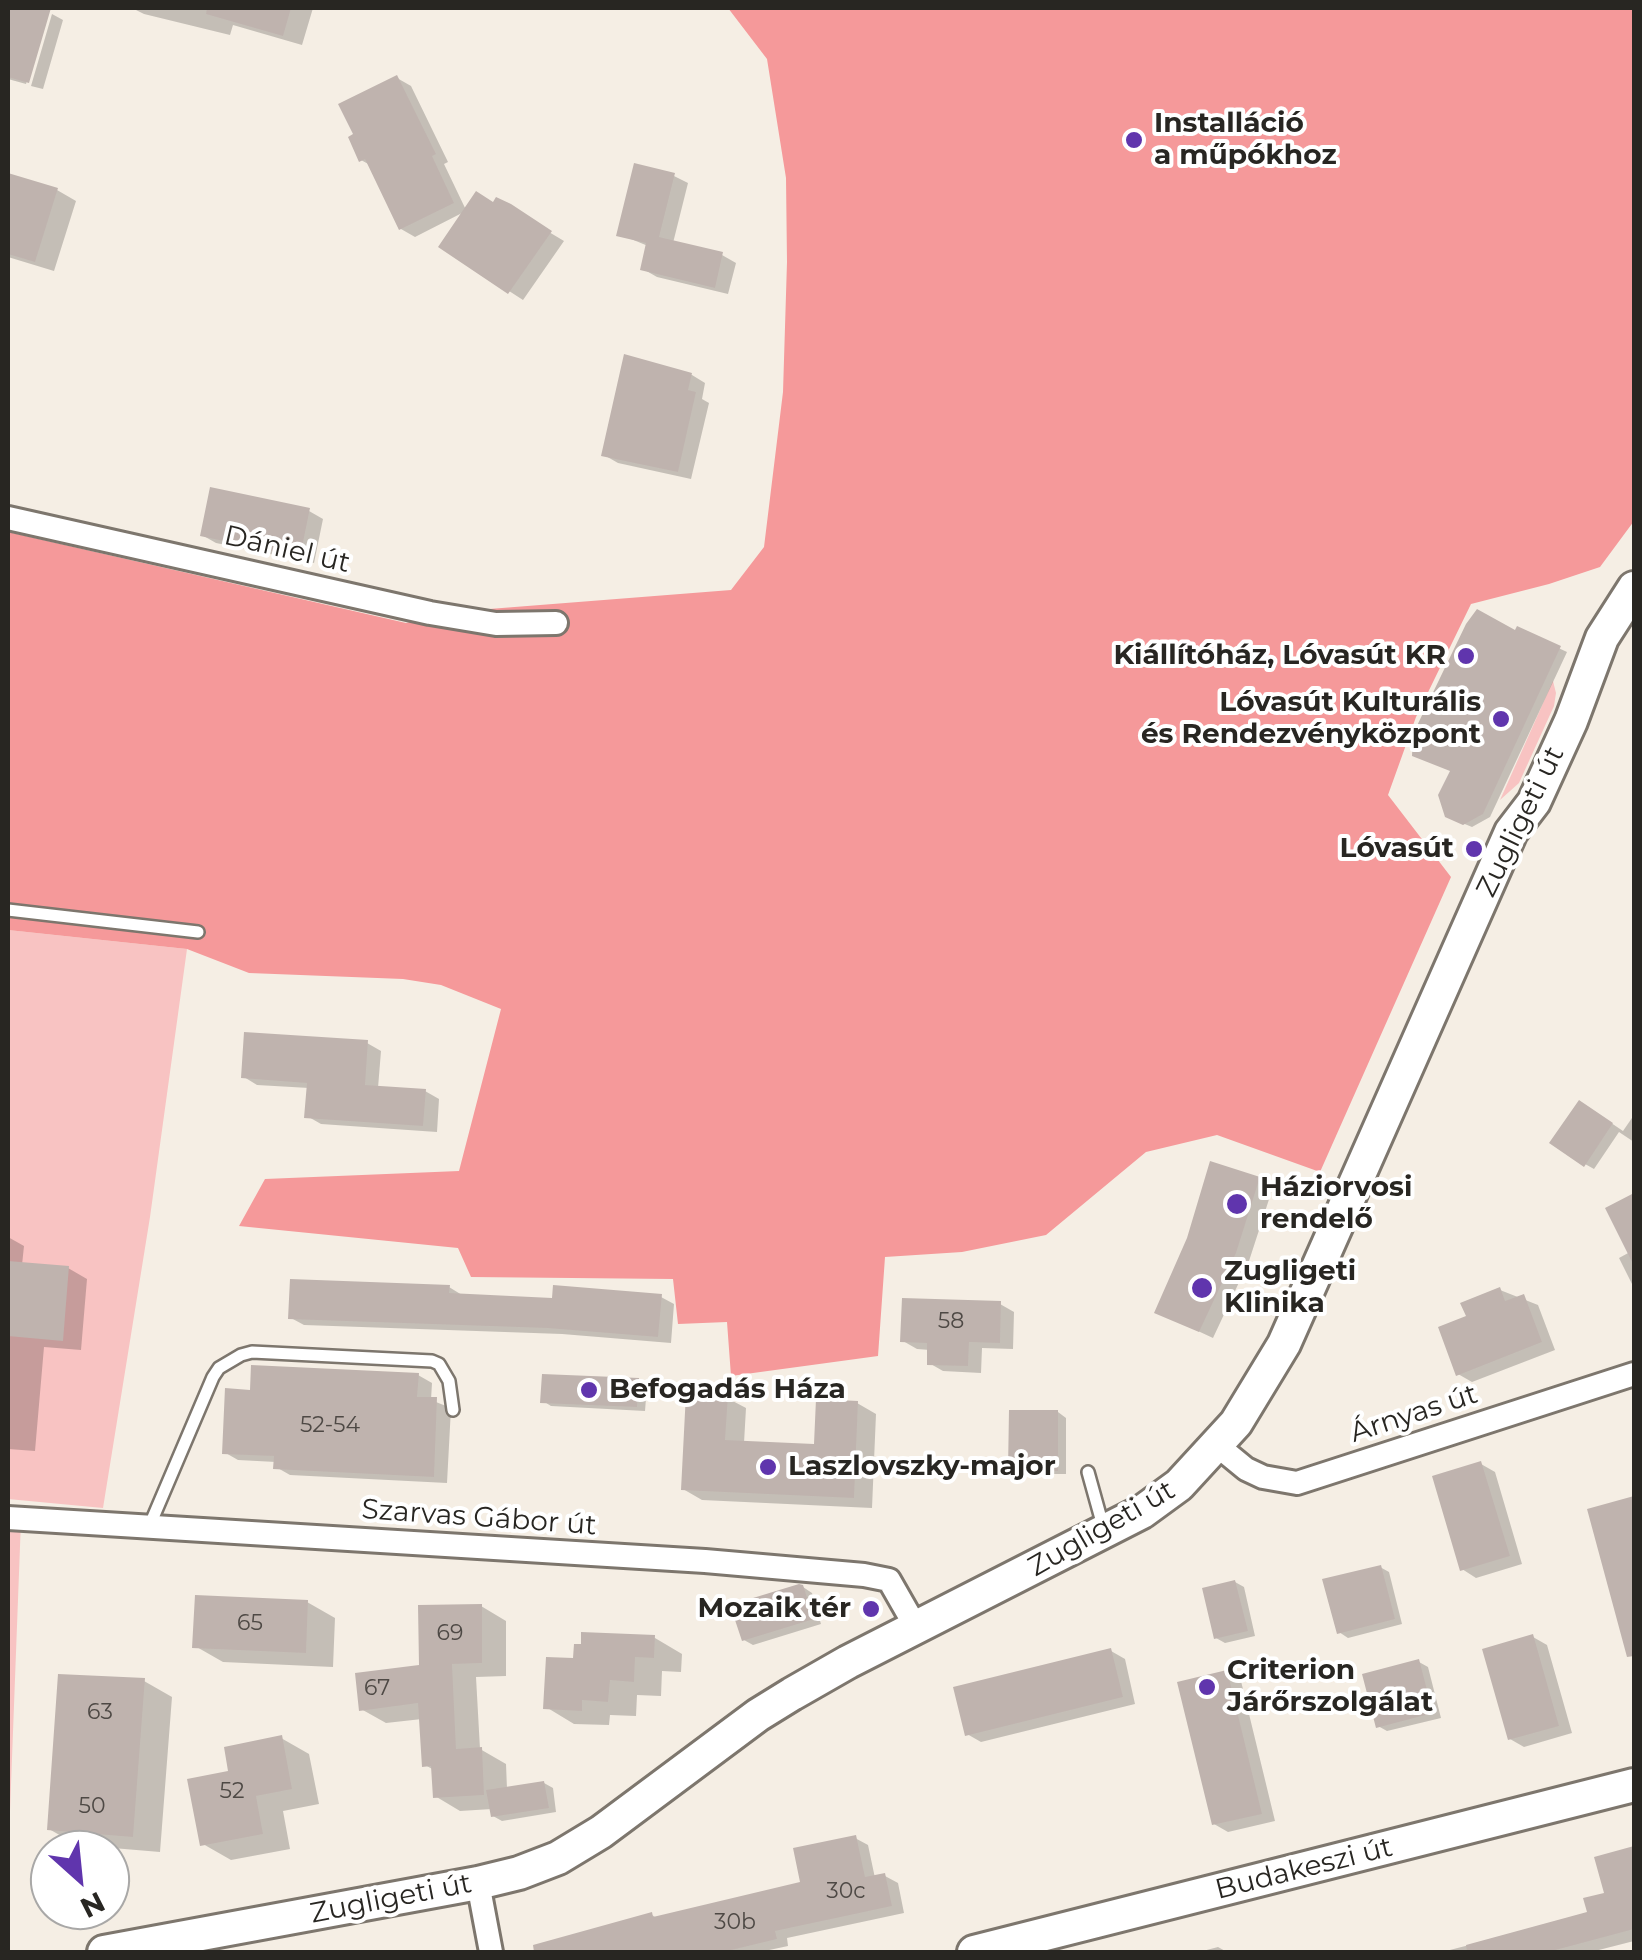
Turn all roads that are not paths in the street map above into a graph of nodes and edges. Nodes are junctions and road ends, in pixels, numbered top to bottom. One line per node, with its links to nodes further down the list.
1 (8, 518): 3 (street, Dániel út)
2 (1634, 588): 8 (street, Zugligeti út)
3 (556, 623)
4 (8, 910): 5 (lane)
5 (198, 932)
6 (1634, 1374): 8 (street, Árnyas út)
7 (453, 1410): 11 (lane)
8 (1218, 1446): 12 (street, Zugligeti út)
9 (1088, 1472): 12 (lane)
10 (8, 1518): 11 (street, Szarvas Gábor út)
11 (149, 1528): 13 (street, Szarvas Gábor út)
12 (1104, 1532): 13 (street, Zugligeti út)
13 (916, 1629): 15 (street, Zugligeti út)
14 (1634, 1786): 18 (street, Budakeszi út)
15 (478, 1883): 16 (street, Zugligeti út); 17 (street)
16 (104, 1952)
17 (491, 1952)
18 (974, 1952)

